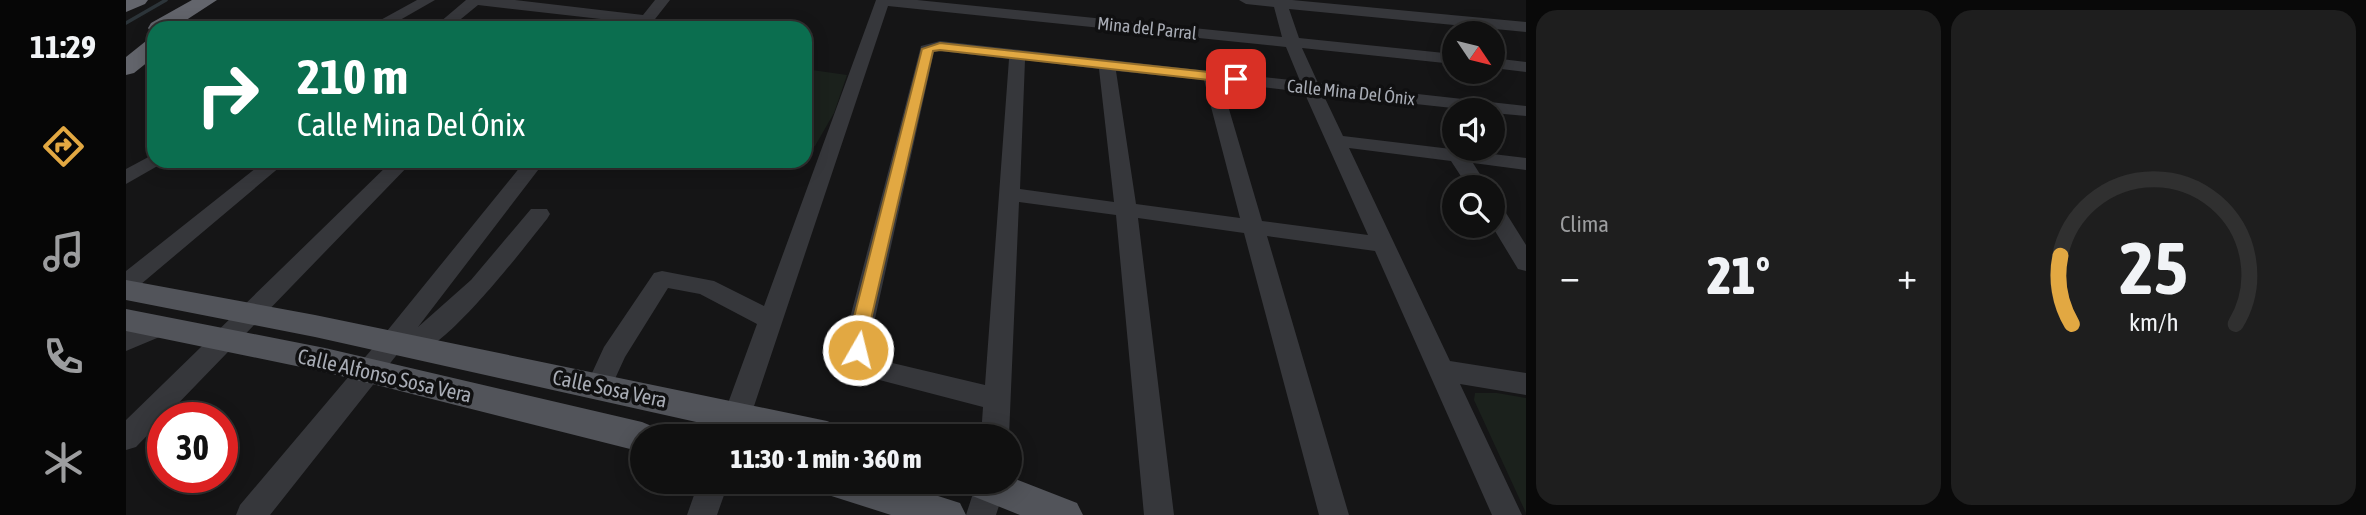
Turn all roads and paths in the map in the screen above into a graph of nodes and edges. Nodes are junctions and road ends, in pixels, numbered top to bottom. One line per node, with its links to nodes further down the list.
1 (138, 0): 12 (highway)
2 (207, 0): 14 (highway)
3 (225, 0): 15 (highway)
4 (428, 0): 16 (street)
5 (476, 0): 11 (street); 17 (street)
6 (663, 0): 20 (street)
7 (1247, 0): 10 (street)
8 (1451, 0): 21 (street)
9 (883, 1): 25 (street, Mina del Parral); 59 (street)
10 (1279, 2): 13 (street); 25 (street)
11 (558, 4): 18 (street); 19 (street)
12 (126, 6)
13 (1371, 6): 21 (street)
14 (171, 21)
15 (189, 21)
16 (388, 21)
17 (449, 21)
18 (542, 21)
19 (631, 21)
20 (646, 21)
21 (1468, 21)
22 (1505, 25): 23 (street)
23 (1526, 27)
24 (147, 36): 26 (highway)
25 (1292, 43): 29 (street, Mina del Parral); 35 (street)
26 (126, 51)
27 (147, 52): 33 (highway)
28 (1017, 56): 31 (street, Calle Mina Del Ónix); 46 (street); 68 (street, Calle Mina Del Ónix)
29 (1442, 59)
30 (1505, 64): 32 (street)
31 (1107, 65): 34 (street, Calle Mina Del Ónix); 47 (street)
32 (1526, 67)
33 (126, 68)
34 (1210, 76): 35 (street, Calle Mina Del Ónix); 50 (street)
35 (1311, 87): 36 (street, Calle Mina Del Ónix); 37 (street)
36 (1526, 111)
37 (1336, 141): 38 (street); 53 (street)
38 (1442, 154)
39 (1500, 161): 41 (street)
40 (147, 164): 45 (street)
41 (1526, 164)
42 (268, 168): 55 (street)
43 (396, 168): 57 (street)
44 (530, 168): 63 (street)
45 (126, 178)
46 (1009, 194): 47 (street); 68 (street)
47 (1126, 210): 50 (street); 81 (street)
48 (539, 214): 63 (street)
49 (1505, 220): 51 (street)
50 (1250, 225): 53 (street); 82 (street)
51 (1526, 227)
52 (1505, 230): 54 (street)
53 (1385, 245): 64 (street)
54 (1526, 263)
55 (126, 284)
56 (126, 290): 57 (main road, Calle Alfonso Sosa Vera)
57 (252, 314): 61 (street); 63 (main road, Calle Alfonso Sosa Vera)
58 (126, 320): 60 (main road, Calle Alfonso Sosa Vera)
59 (771, 320): 67 (street); 70 (street)
60 (160, 326): 61 (main road, Calle Alfonso Sosa Vera); 62 (street)
61 (227, 340): 65 (main road, Calle Alfonso Sosa Vera); 73 (street)
62 (126, 341)
63 (401, 344): 65 (street); 67 (main road, Calle Sosa Vera)
64 (1440, 370): 66 (street); 83 (street)
65 (368, 371): 72 (main road, Calle Alfonso Sosa Vera); 77 (street)
66 (1526, 384)
67 (599, 386): 69 (main road, Calle Sosa Vera)
68 (997, 399): 71 (street)
69 (727, 424)
70 (735, 424)
71 (996, 424)
72 (630, 434)
73 (126, 438)
74 (709, 494): 78 (street)
75 (878, 494): 79 (main road)
76 (996, 494): 80 (main road)
77 (251, 515)
78 (702, 515)
79 (947, 515)
80 (1064, 515)
81 (1159, 515)
82 (1334, 515)
83 (1507, 515)

